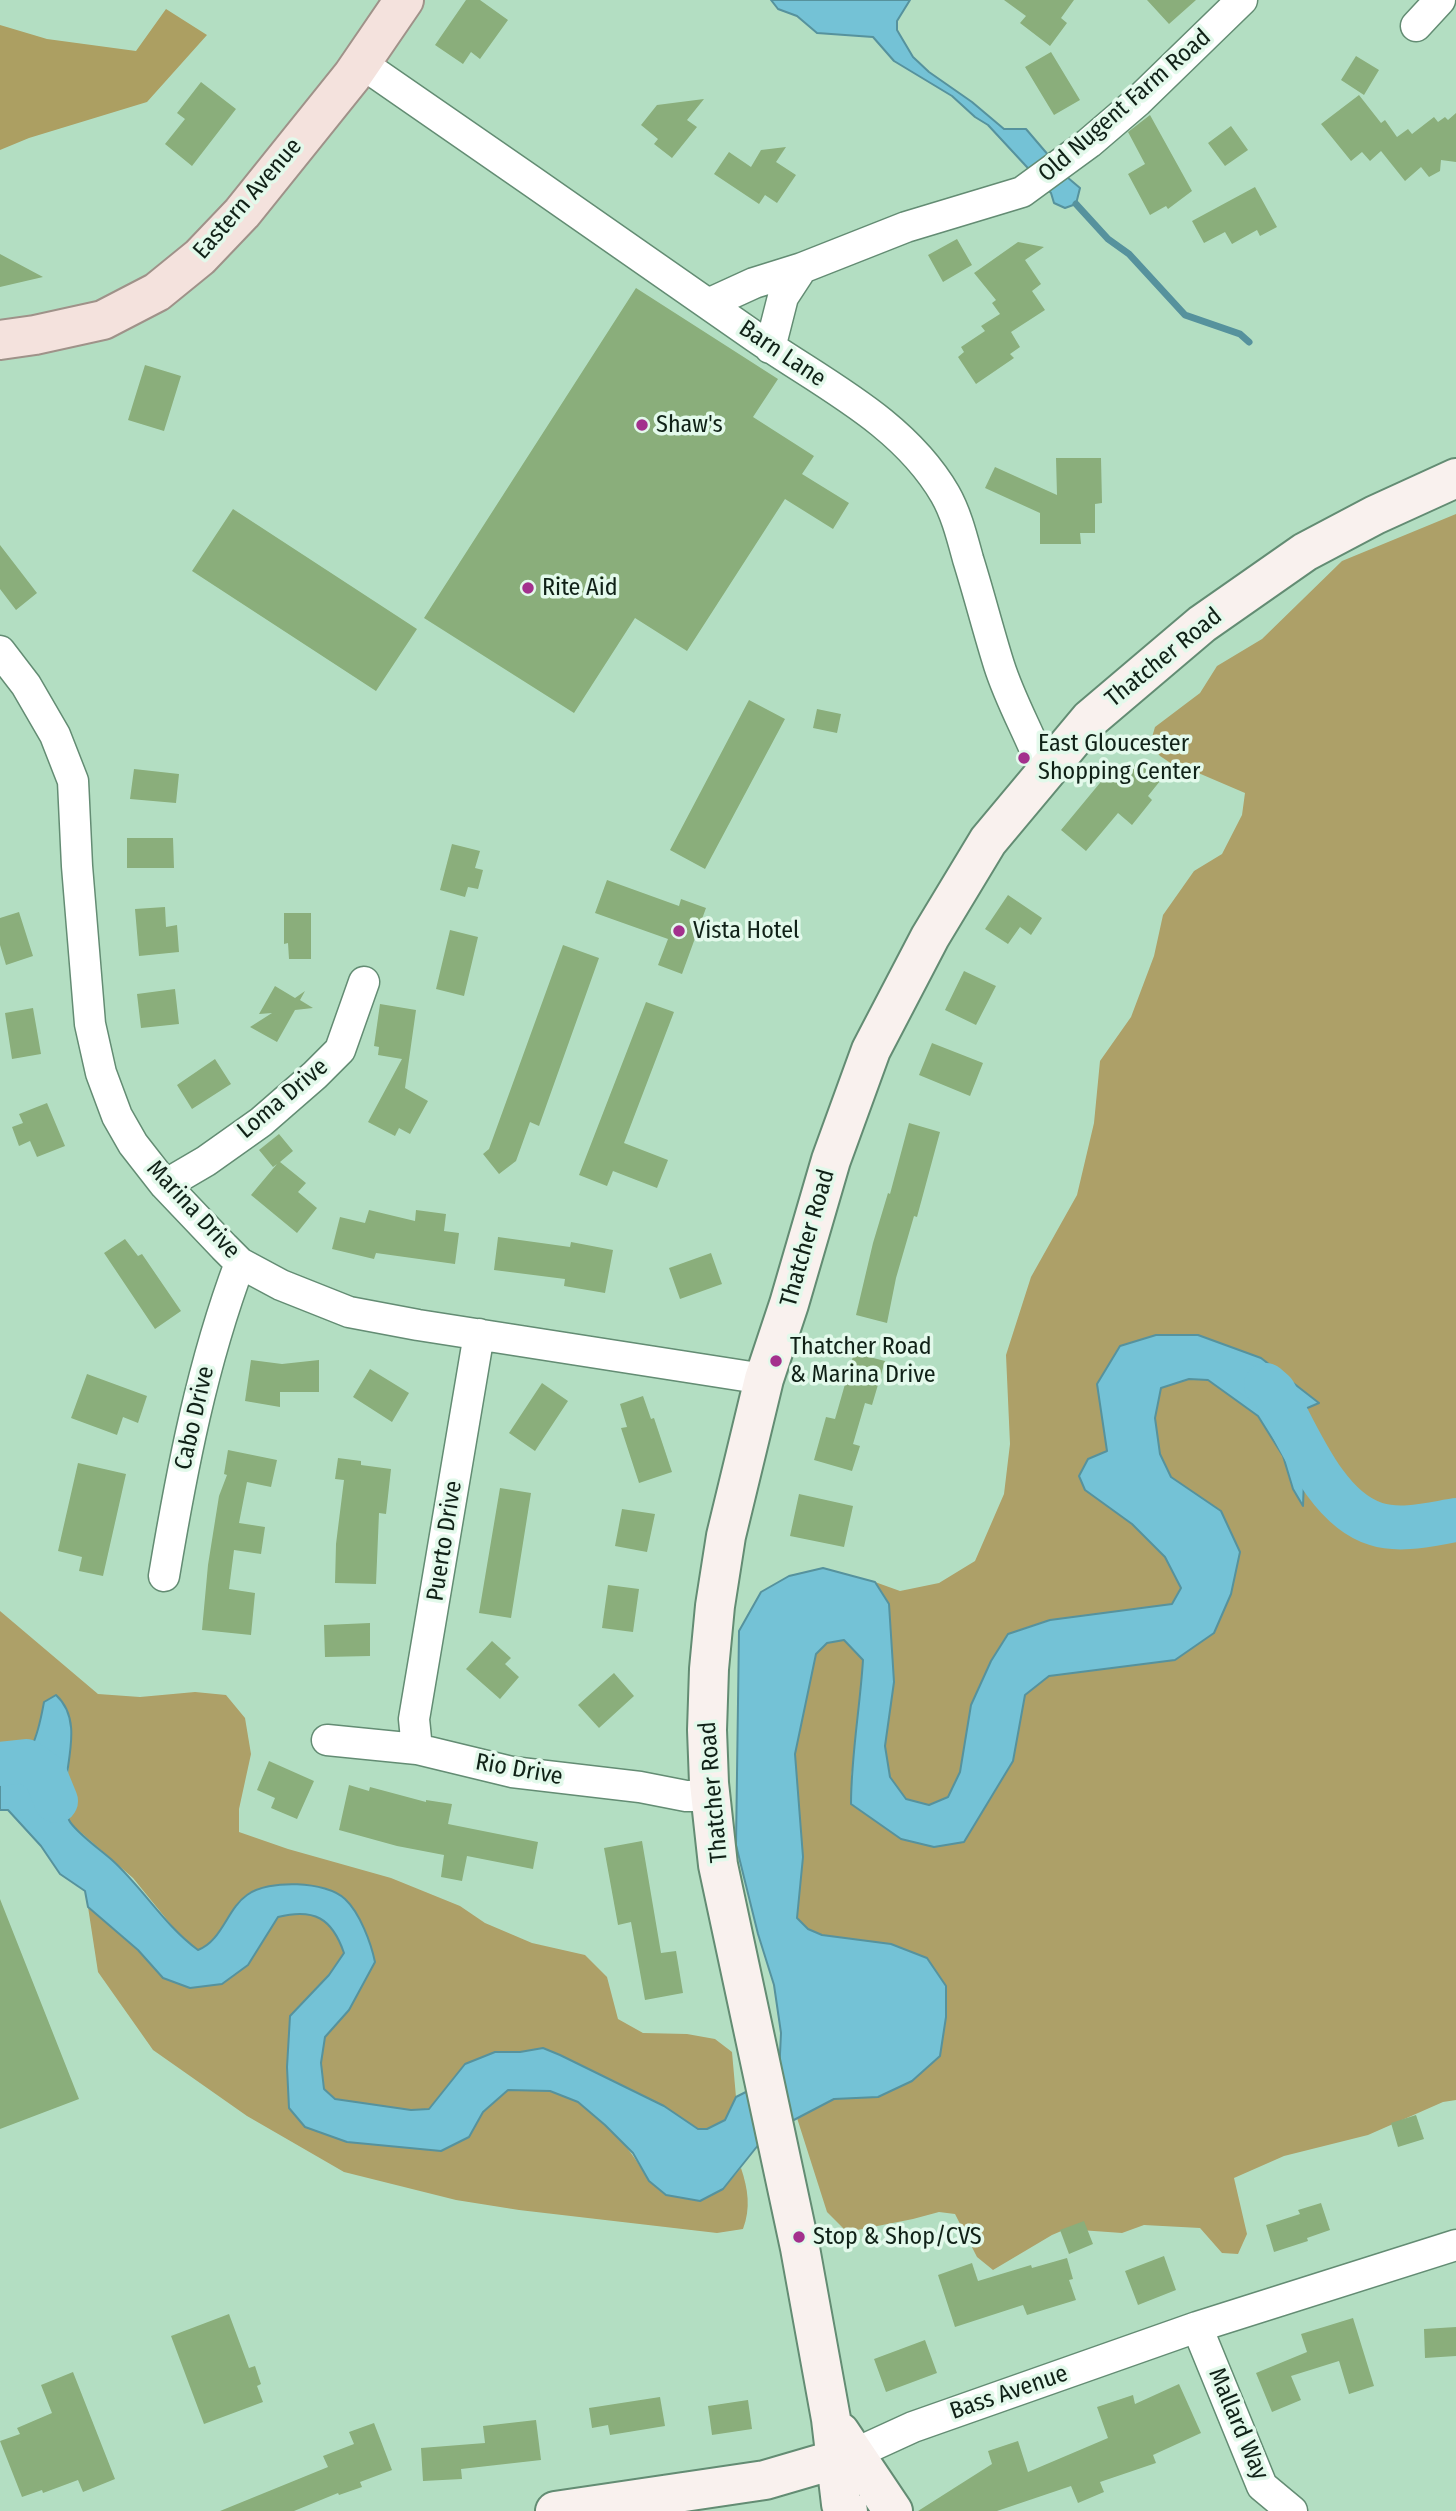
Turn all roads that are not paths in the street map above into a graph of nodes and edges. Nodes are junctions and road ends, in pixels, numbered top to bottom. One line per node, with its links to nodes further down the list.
1 (404, 0): 5 (main road, Eastern Avenue)
2 (1242, 0): 6 (street, Old Nugent Farm Road)
3 (1440, 0): 4 (street)
4 (1416, 26)
5 (361, 63): 7 (street, Barn Lane); 8 (main road, Eastern Avenue)
6 (802, 268): 7 (street, Old Nugent Farm Road); 9 (street)
7 (708, 304): 9 (street, Barn Lane)
8 (0, 340)
9 (770, 348): 12 (street, Barn Lane)
10 (1456, 478): 12 (main road, Thatcher Road)
11 (0, 651): 14 (street, Marina Drive)
12 (1044, 772): 17 (main road, Thatcher Road)
13 (364, 982): 14 (street, Loma Drive)
14 (165, 1185): 15 (street, Marina Drive)
15 (240, 1263): 16 (street, Marina Drive); 18 (street, Cabo Drive)
16 (480, 1334): 17 (street, Marina Drive); 20 (street, Puerto Drive)
17 (764, 1379): 21 (main road, Thatcher Road)
18 (164, 1576)
19 (327, 1740): 20 (street, Rio Drive)
20 (417, 1749): 21 (street, Rio Drive)
21 (710, 1796): 24 (main road, Thatcher Road)
22 (1456, 2245): 23 (street, Bass Avenue)
23 (1197, 2327): 24 (street, Bass Avenue); 28 (street, Mallard Way)
24 (845, 2456): 25 (main road, Bass Avenue); 26 (main road); 27 (main road, Thatcher Road)
25 (555, 2511)
26 (848, 2511)
27 (893, 2511)
28 (1292, 2511)

